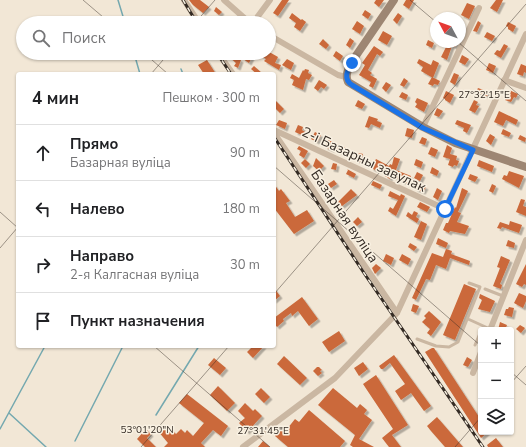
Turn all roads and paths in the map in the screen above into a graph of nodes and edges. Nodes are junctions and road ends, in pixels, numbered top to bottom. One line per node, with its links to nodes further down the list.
1 (184, 0): 6 (street)
2 (224, 0): 7 (street)
3 (270, 0): 8 (street)
4 (394, 0): 13 (street)
5 (479, 8): 16 (street)
6 (194, 16)
7 (243, 16)
8 (257, 16)
9 (526, 34): 14 (street)
10 (276, 39): 13 (street)
11 (223, 60): 12 (street)
12 (232, 72)
13 (346, 77): 16 (street)
14 (504, 80): 15 (street); 19 (street)
15 (526, 88)
16 (423, 128): 19 (street)
17 (276, 133): 21 (street, 2-і Базарны завулак)
18 (276, 135): 26 (street, Базарная вуліца)
19 (473, 150): 20 (street); 21 (street)
20 (526, 167)
21 (445, 209): 26 (street)
22 (526, 240): 25 (street)
23 (469, 283): 27 (lane)
24 (485, 289): 25 (lane)
25 (503, 296): 29 (street)
26 (397, 313): 35 (street)
27 (468, 319): 28 (lane); 31 (lane)
28 (483, 326)
29 (491, 327)
30 (478, 338): 32 (lane)
31 (417, 339)
32 (475, 345)
33 (478, 359): 34 (street)
34 (472, 373)
35 (242, 447)

